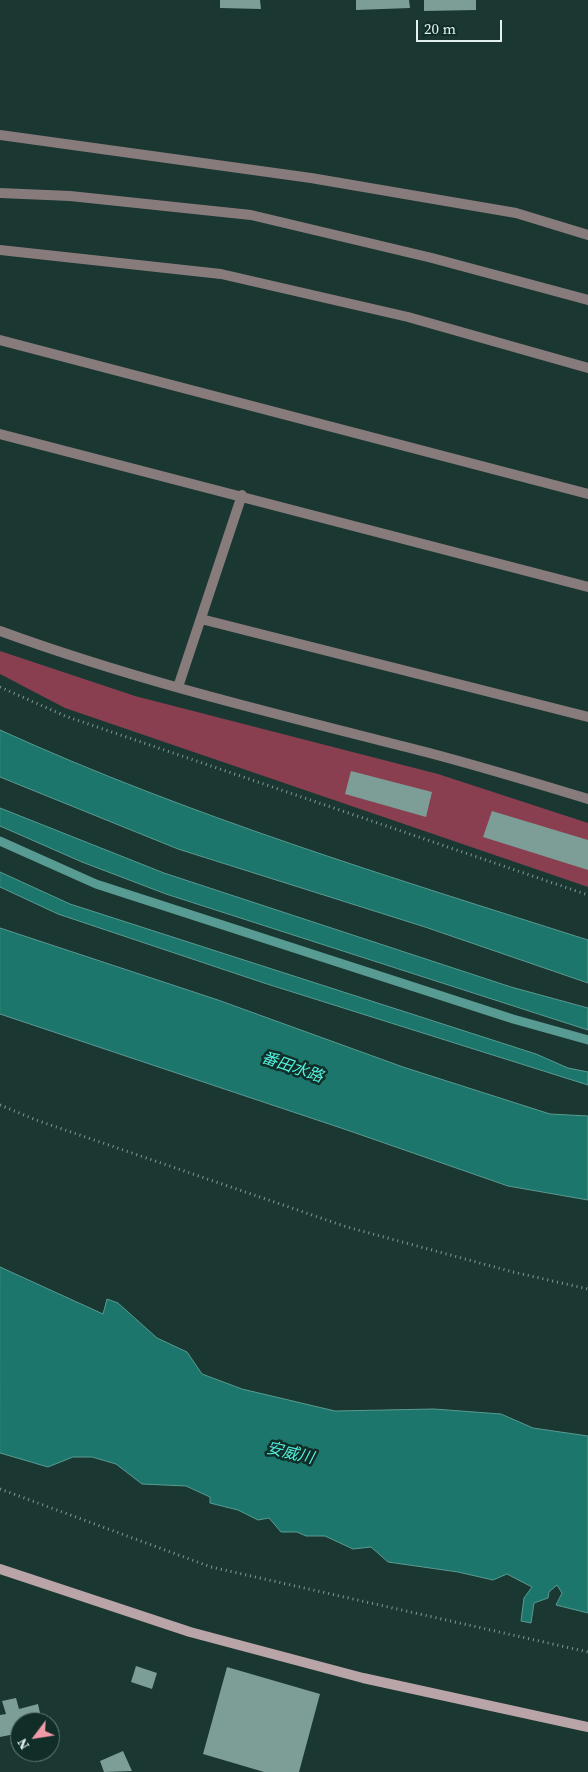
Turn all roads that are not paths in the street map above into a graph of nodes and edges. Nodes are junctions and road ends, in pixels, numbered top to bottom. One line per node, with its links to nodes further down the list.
1 (0, 135): 3 (lane)
2 (0, 193): 5 (lane)
3 (588, 235)
4 (0, 250): 7 (lane)
5 (588, 300)
6 (0, 340): 9 (lane)
7 (588, 368)
8 (0, 434): 10 (lane)
9 (588, 494)
10 (242, 495): 11 (lane); 12 (lane)
11 (588, 587)
12 (201, 619): 14 (lane); 15 (lane)
13 (0, 631): 14 (lane)
14 (178, 687): 16 (lane)
15 (588, 717)
16 (588, 799)
17 (0, 1569): 18 (street)
18 (588, 1727)

